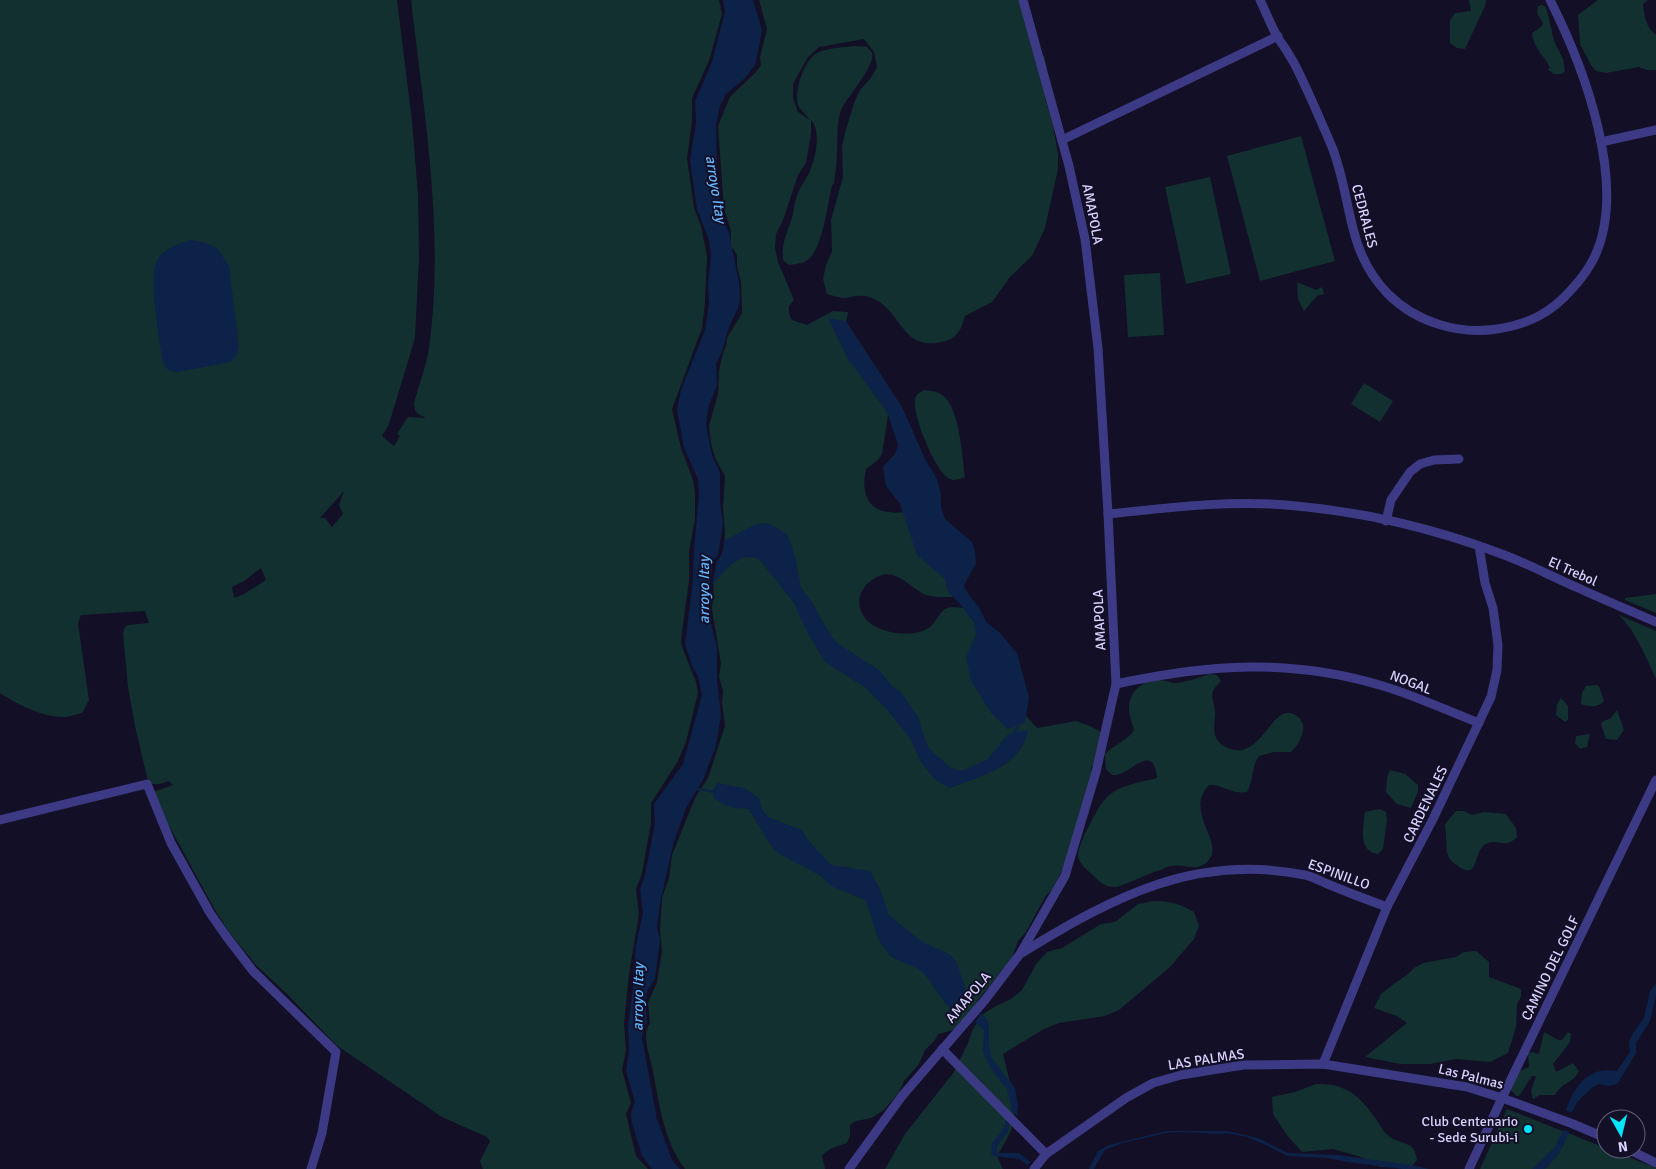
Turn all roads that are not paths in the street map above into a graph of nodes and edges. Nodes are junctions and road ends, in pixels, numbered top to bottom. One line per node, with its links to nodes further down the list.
1 (1023, 0): 6 (street, AMAPOLA)
2 (1260, 0): 4 (street, CEDRALES)
3 (1550, 0): 7 (street, CEDRALES)
4 (1278, 36): 6 (street); 7 (street, CEDRALES)
5 (1656, 130): 7 (street)
6 (1062, 140): 9 (street, AMAPOLA)
7 (1601, 142)
8 (1460, 459): 10 (street)
9 (1108, 514): 10 (street, El Trebol); 13 (street, AMAPOLA)
10 (1386, 521): 11 (street, El Trebol)
11 (1479, 546): 12 (street, El Trebol); 14 (street, CARDENALES)
12 (1656, 622)
13 (1116, 684): 14 (street, NOGAL); 18 (street, AMAPOLA)
14 (1479, 723): 17 (street, CARDENALES)
15 (1656, 780): 21 (street, CAMINO DEL GOLF)
16 (0, 820): 24 (street)
17 (1387, 907): 18 (street, ESPINILLO); 20 (street, CARDENALES)
18 (1020, 954): 19 (street, AMAPOLA)
19 (942, 1049): 23 (street); 25 (street, AMAPOLA)
20 (1322, 1064): 21 (street, Las Palmas); 23 (street, LAS PALMAS)
21 (1502, 1098): 22 (street, Las Palmas); 27 (street, CAMINO DEL GOLF)
22 (1596, 1134)
23 (1046, 1154): 26 (street, LAS PALMAS)
24 (311, 1169)
25 (849, 1169)
26 (1034, 1169)
27 (1469, 1169)

